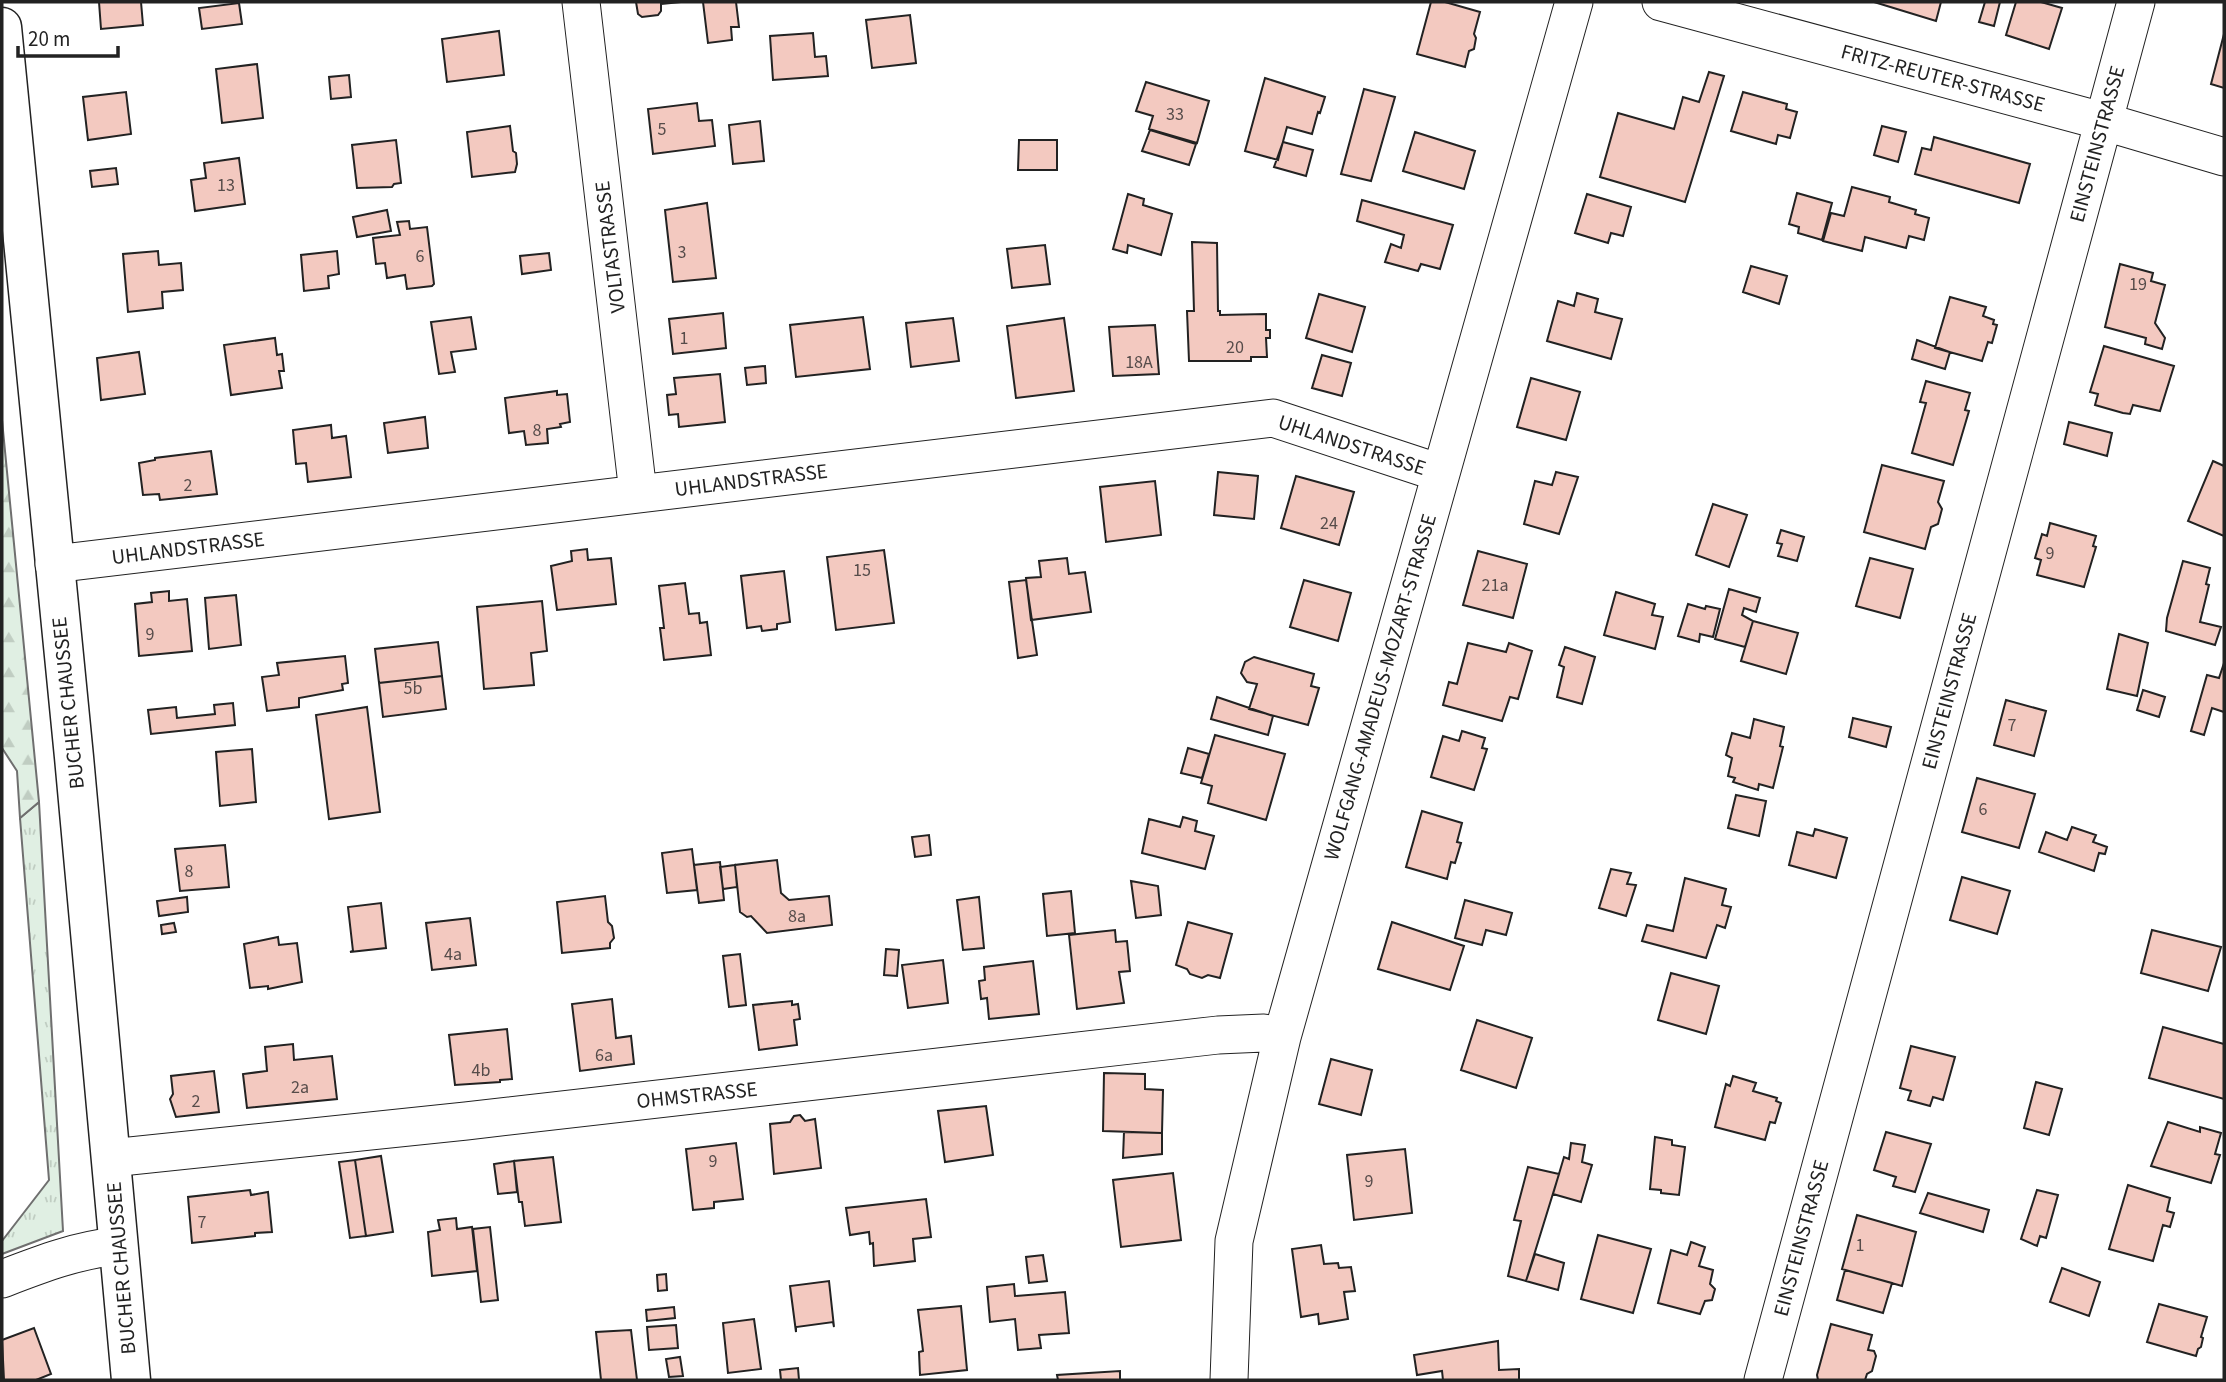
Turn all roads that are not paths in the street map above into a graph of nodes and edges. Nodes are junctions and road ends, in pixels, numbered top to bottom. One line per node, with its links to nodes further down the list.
1 (581, 2): 9 (street, VOLTASTRASSE)
2 (1574, 2): 8 (street, WOLFGANG-AMADEUS-MOZART-STRASSE)
3 (1661, 2): 6 (street, FRITZ-REUTER-STRASSE)
4 (2136, 2): 6 (street, EINSTEINSTRASSE)
5 (2, 27): 10 (main road, BUCHER CHAUSSEE)
6 (2102, 121): 7 (street, FRITZ-REUTER-STRASSE); 17 (street, EINSTEINSTRASSE)
7 (2224, 157)
8 (1440, 473): 9 (street, UHLANDSTRASSE); 11 (street, WOLFGANG-AMADEUS-MOZART-STRASSE)
9 (638, 493): 10 (street, UHLANDSTRASSE)
10 (54, 564): 12 (main road, BUCHER CHAUSSEE)
11 (1282, 1037): 12 (street, OHMSTRASSE); 16 (street, WOLFGANG-AMADEUS-MOZART-STRASSE)
12 (111, 1158): 13 (main road, BUCHER CHAUSSEE)
13 (118, 1246): 14 (street); 15 (main road, BUCHER CHAUSSEE)
14 (2, 1279)
15 (131, 1380)
16 (1229, 1380)
17 (1763, 1380)

